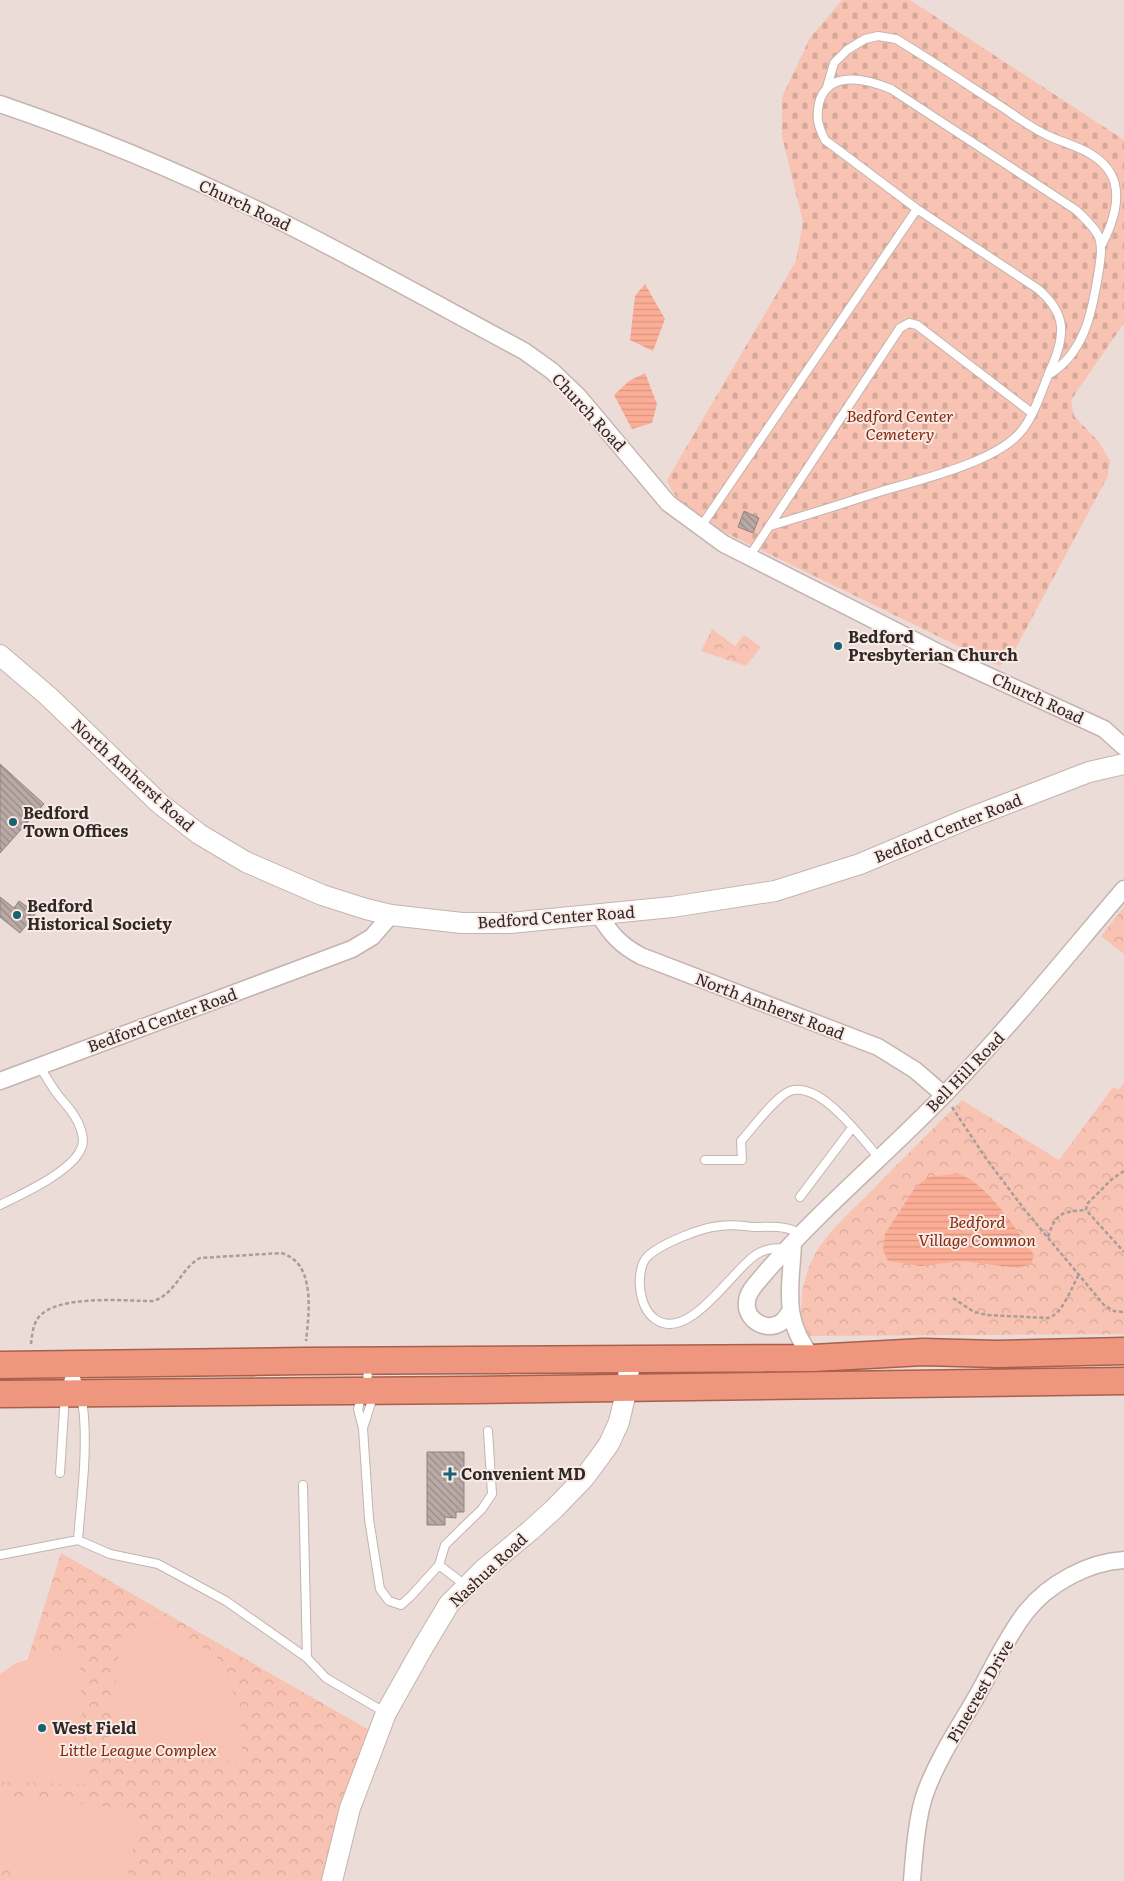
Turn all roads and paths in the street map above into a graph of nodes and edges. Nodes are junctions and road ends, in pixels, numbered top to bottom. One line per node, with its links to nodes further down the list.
1 (827, 87): 3 (lane); 4 (lane); 4 (lane)
2 (0, 104): 8 (street, Church Road)
3 (916, 209): 5 (lane); 8 (lane)
4 (1101, 246): 5 (lane)
5 (1048, 375): 6 (lane)
6 (1032, 413): 7 (lane); 7 (lane)
7 (770, 526): 9 (lane)
8 (700, 528): 9 (street, Church Road)
9 (750, 556): 11 (street, Church Road)
10 (0, 655): 14 (street, North Amherst Road)
11 (1124, 747)
12 (1124, 764): 15 (street, Bedford Center Road)
13 (1122, 894): 18 (street, Bell Hill Road)
14 (391, 915): 15 (street, Bedford Center Road); 16 (street, Bedford Center Road)
15 (600, 915): 18 (street, North Amherst Road)
16 (39, 1066): 17 (street, Bedford Center Road); 24 (lane)
17 (0, 1080)
18 (944, 1095): 20 (street, Bell Hill Road); 26 (path)
19 (852, 1128): 20 (lane); 21 (lane); 23 (lane)
20 (879, 1158): 27 (street, Bell Hill Road)
21 (706, 1160)
22 (1124, 1171): 25 (path)
23 (800, 1198)
24 (0, 1205)
25 (1086, 1210): 26 (path); 28 (path)
26 (1048, 1237): 29 (path)
27 (795, 1241): 27 (lane); 31 (street); 31 (street, Bell Hill Road)
28 (1124, 1252)
29 (1079, 1274): 30 (path); 32 (path)
30 (953, 1298)
31 (790, 1312): 35 (street)
32 (1124, 1312)
33 (1124, 1351): 35 (highway)
34 (630, 1358): 35 (highway); 37 (highway); 42 (street, Nashua Road)
35 (812, 1358)
36 (304, 1360): 37 (highway); 38 (path); 39 (highway)
37 (368, 1360): 43 (lane)
38 (30, 1365): 39 (highway); 40 (highway)
39 (72, 1365): 45 (lane); 45 (lane)
40 (0, 1366)
41 (1124, 1380): 42 (highway)
42 (627, 1388): 43 (highway); 54 (street, Nashua Road)
43 (367, 1390): 45 (highway); 46 (lane); 46 (lane)
44 (0, 1394): 45 (highway)
45 (73, 1394): 48 (lane); 50 (lane)
46 (363, 1428): 53 (lane)
47 (488, 1431): 53 (lane)
48 (60, 1472)
49 (303, 1485): 55 (lane)
50 (78, 1540): 51 (lane); 55 (lane)
51 (0, 1555)
52 (1124, 1560): 58 (street, Pinecrest Drive)
53 (439, 1565): 54 (lane)
54 (467, 1586): 56 (street, Nashua Road)
55 (307, 1658): 56 (lane)
56 (386, 1713): 57 (street, Nashua Road)
57 (332, 1881)
58 (912, 1881)

